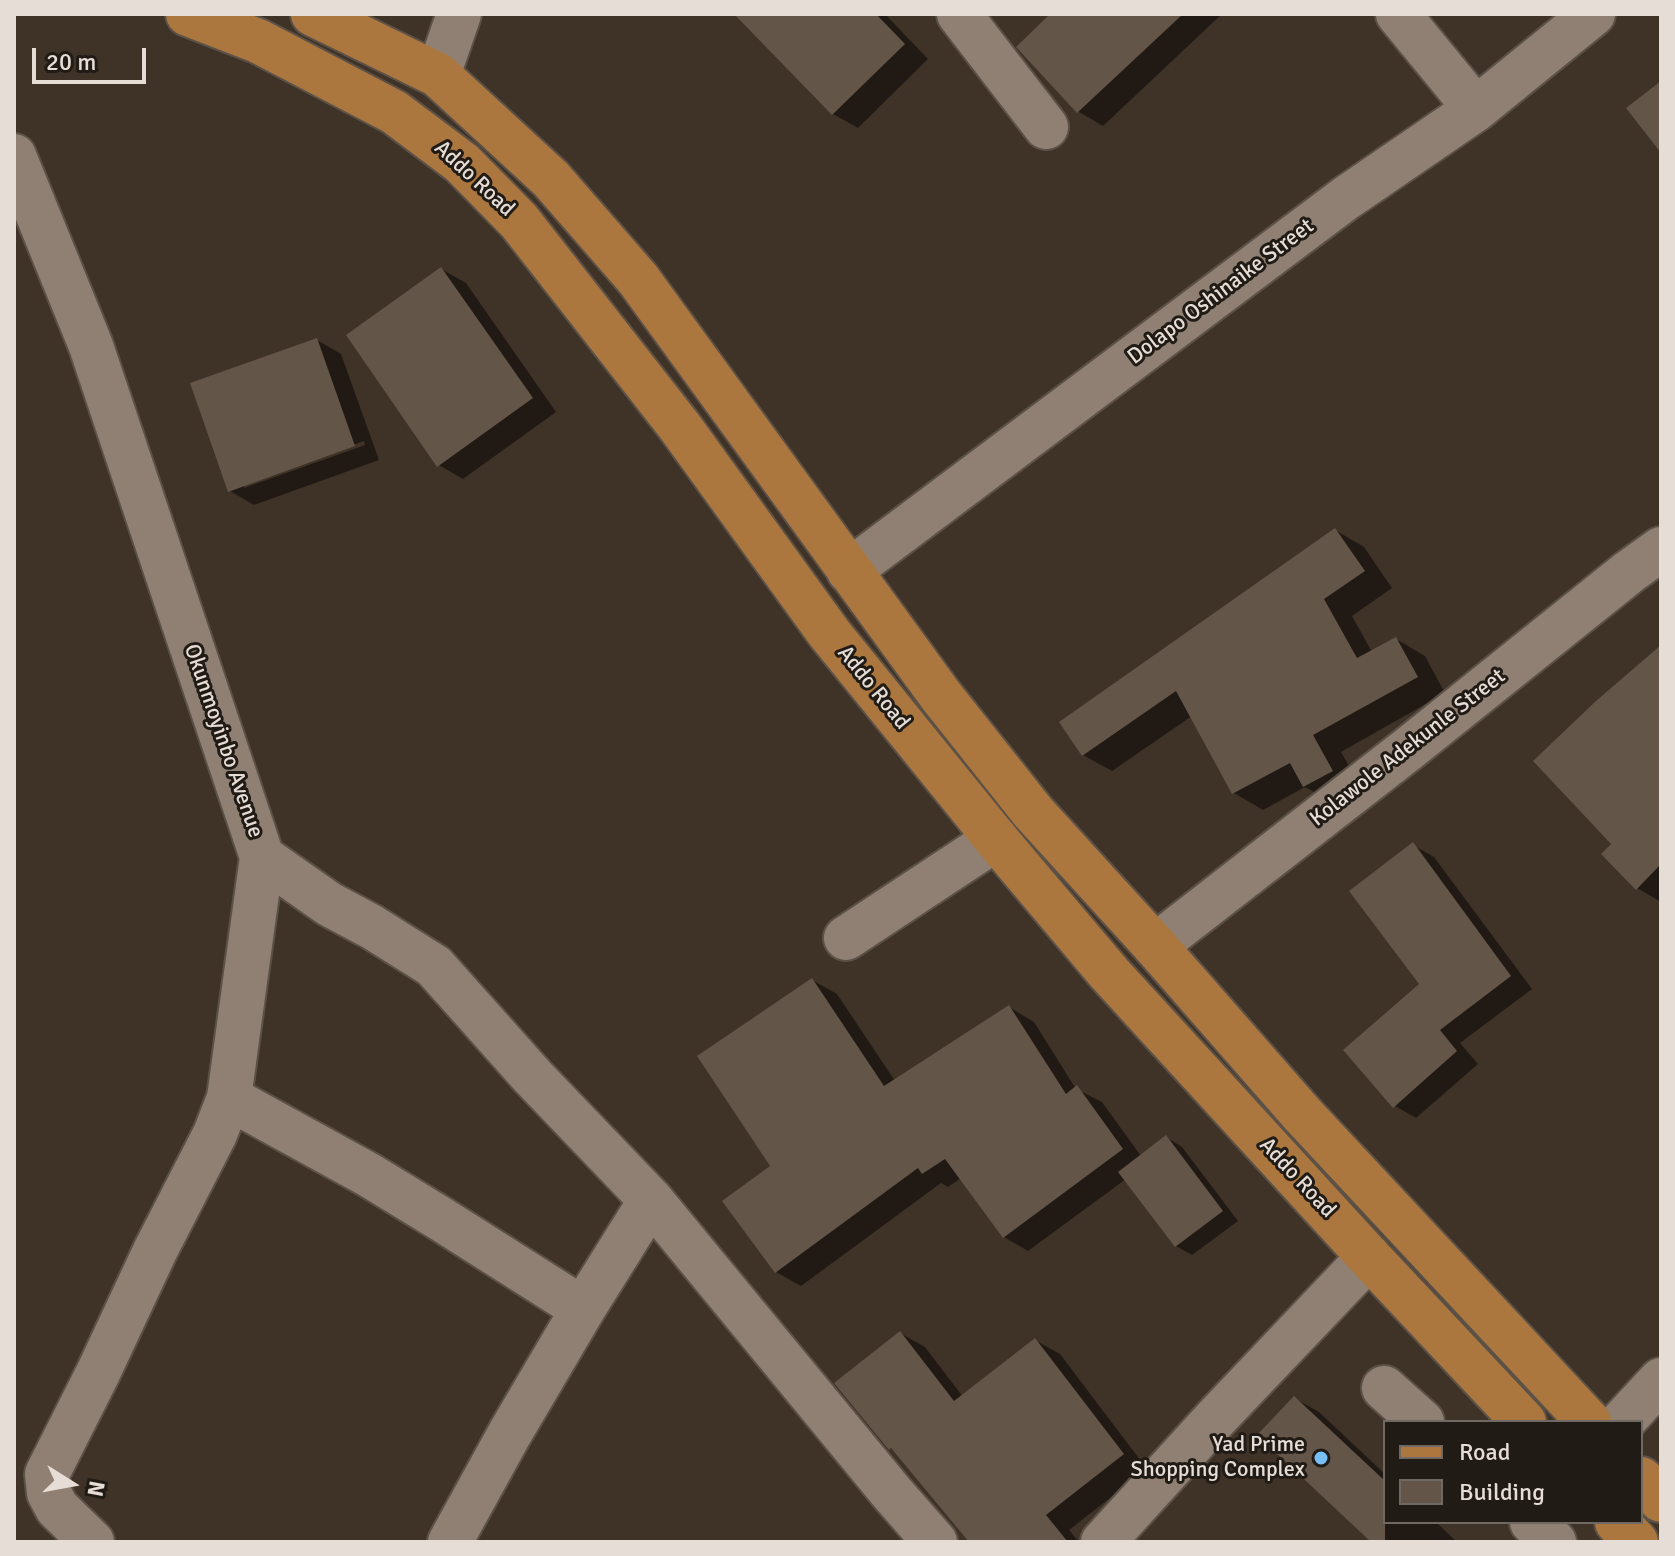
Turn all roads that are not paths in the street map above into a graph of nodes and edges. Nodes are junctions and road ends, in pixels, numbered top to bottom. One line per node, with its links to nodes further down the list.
1 (188, 14): 13 (main road, Addo Road)
2 (313, 14): 7 (main road)
3 (459, 14): 7 (street)
4 (959, 14): 9 (street)
5 (1398, 14): 8 (street)
6 (1593, 14): 8 (street, Dolapo Oshinaike Street)
7 (438, 75): 12 (main road)
8 (1476, 109): 12 (street, Dolapo Oshinaike Street)
9 (1046, 127)
10 (14, 156): 14 (street, Okunmoyinbo Avenue)
11 (1661, 549): 16 (street, Kolawole Adekunle Street)
12 (849, 571): 16 (main road)
13 (996, 839): 15 (street); 19 (main road, Addo Road)
14 (262, 857): 17 (street, Okunmoyinbo Avenue); 18 (street)
15 (846, 938)
16 (1155, 946): 25 (main road)
17 (229, 1098): 20 (street); 31 (street, Okunmoyinbo Avenue)
18 (651, 1200): 20 (street); 33 (street)
19 (1369, 1257): 24 (main road, Addo Road); 34 (street)
20 (583, 1309): 32 (street)
21 (1661, 1380): 26 (street)
22 (1384, 1388): 23 (street)
23 (1420, 1420)
24 (1522, 1420)
25 (1587, 1420)
26 (1624, 1420)
27 (1643, 1481): 28 (main road)
28 (1661, 1500)
29 (1534, 1524): 35 (street)
30 (1619, 1524): 36 (main road)
31 (92, 1542)
32 (450, 1542)
33 (935, 1542)
34 (1103, 1542)
35 (1554, 1542)
36 (1636, 1542)

